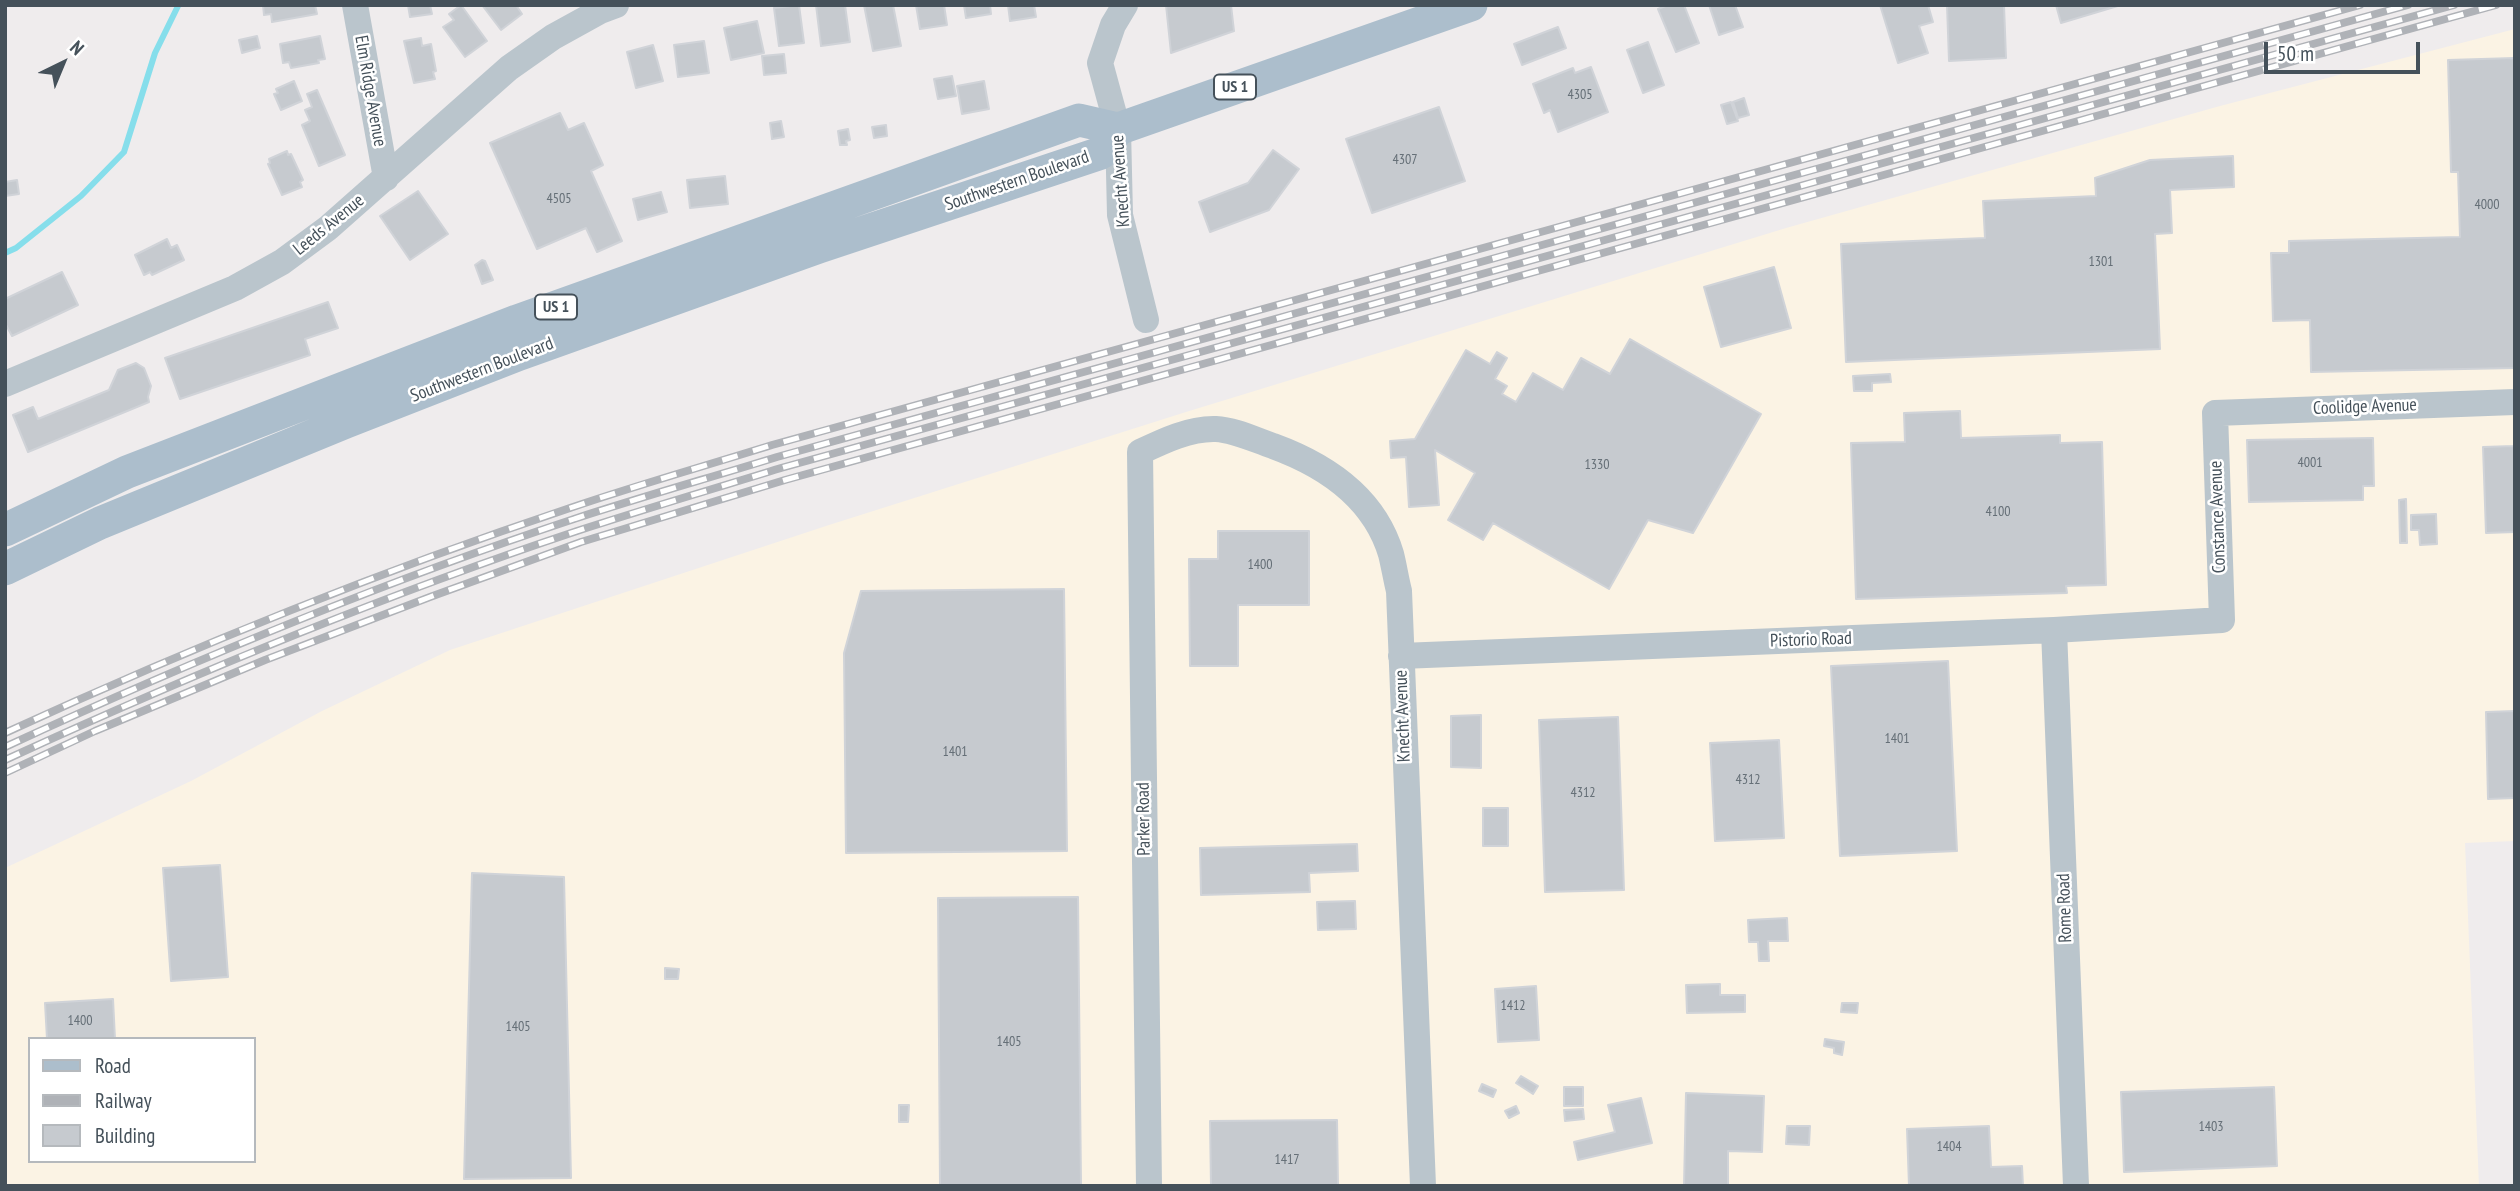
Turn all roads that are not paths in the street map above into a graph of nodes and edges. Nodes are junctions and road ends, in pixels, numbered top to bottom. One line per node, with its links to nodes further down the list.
1 (355, 5): 6 (street, Elm Ridge Avenue)
2 (616, 5): 6 (street, Leeds Avenue)
3 (1125, 5): 5 (street, Knecht Avenue)
4 (1471, 5): 5 (main road, Southwestern Boulevard / US 1)
5 (1118, 129): 7 (street, Knecht Avenue); 12 (main road, Southwestern Boulevard / US 1); 13 (main road, Southwestern Boulevard / US 1)
6 (386, 178): 8 (street, Leeds Avenue)
7 (1146, 320)
8 (5, 384)
9 (2515, 402): 10 (street, Coolidge Avenue)
10 (2215, 414): 14 (street, Constance Avenue)
11 (1140, 452): 16 (street, Knecht Avenue); 17 (street, Parker Road)
12 (5, 530)
13 (5, 569)
14 (2221, 620): 15 (street, Pistorio Road)
15 (2054, 630): 16 (street, Pistorio Road); 19 (street, Rome Road)
16 (1401, 656): 18 (street, Knecht Avenue)
17 (1149, 1186)
18 (1423, 1186)
19 (2076, 1186)

